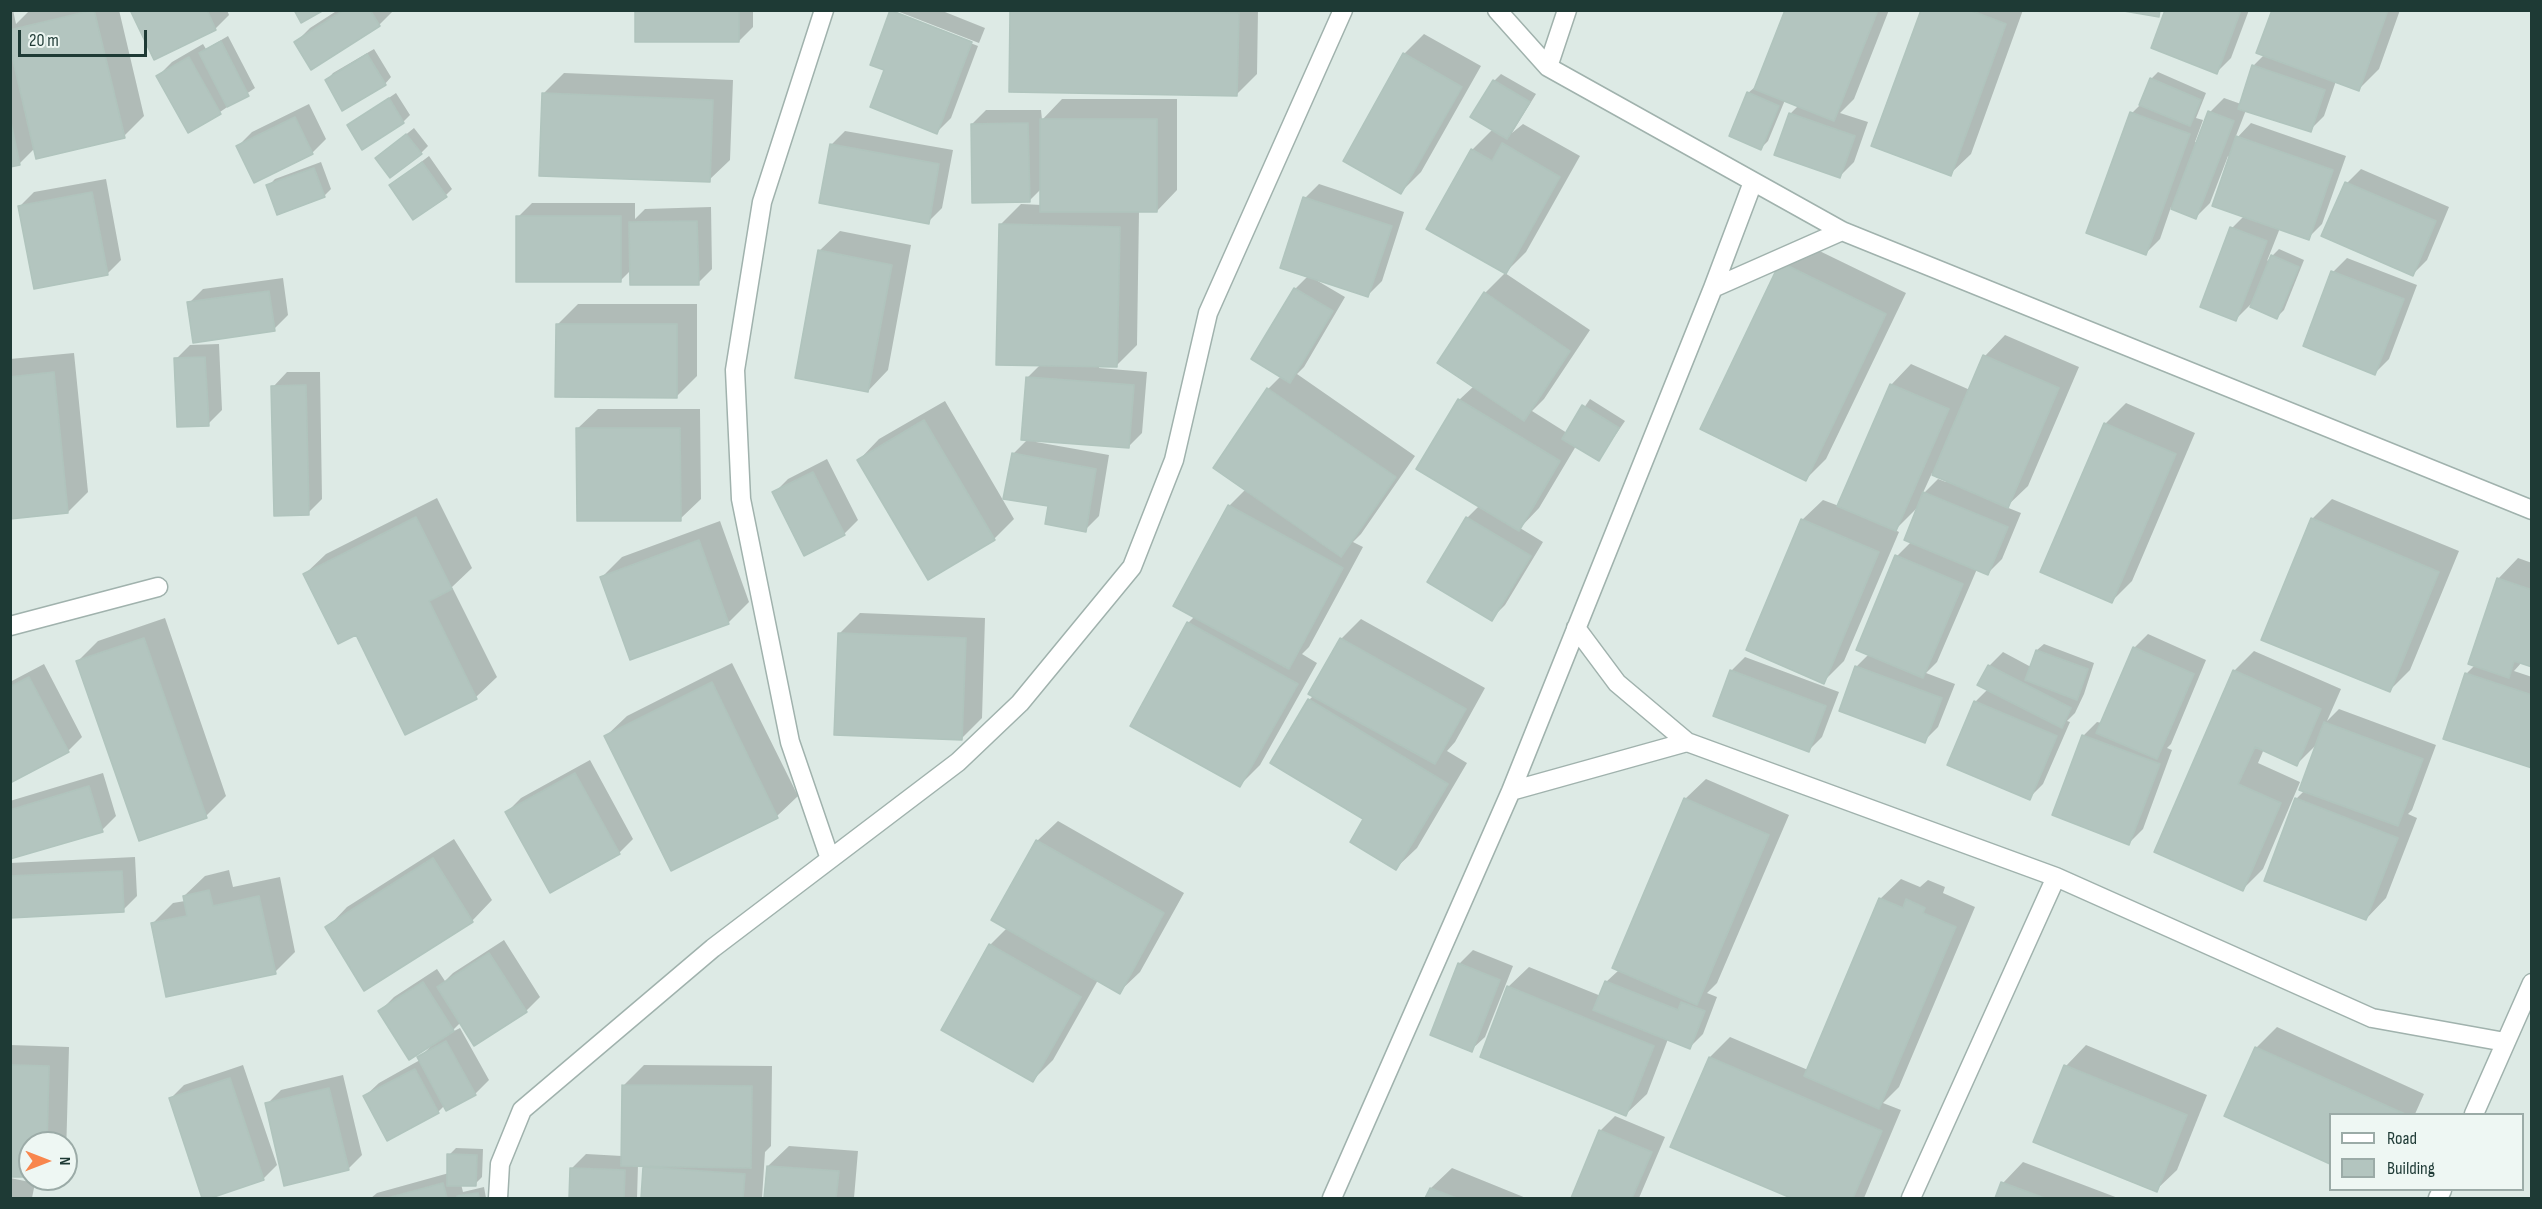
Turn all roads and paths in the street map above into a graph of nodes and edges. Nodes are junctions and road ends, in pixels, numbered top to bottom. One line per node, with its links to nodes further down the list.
1 (824, 10): 15 (street)
2 (1343, 10): 15 (street)
3 (1497, 10): 5 (street)
4 (1567, 10): 5 (street)
5 (1548, 67): 6 (street)
6 (1753, 182): 7 (street); 8 (street)
7 (1842, 231): 8 (street); 9 (street)
8 (1713, 288): 12 (street)
9 (2532, 510)
10 (158, 587): 11 (street)
11 (10, 626)
12 (1576, 628): 13 (street); 14 (street)
13 (1688, 742): 14 (street); 16 (street)
14 (1511, 791): 21 (street)
15 (830, 860): 20 (street)
16 (2056, 877): 18 (street); 22 (street)
17 (2532, 983): 18 (street)
18 (2505, 1042): 19 (street)
19 (2474, 1113)
20 (498, 1198)
21 (1332, 1198)
22 (1911, 1198)

